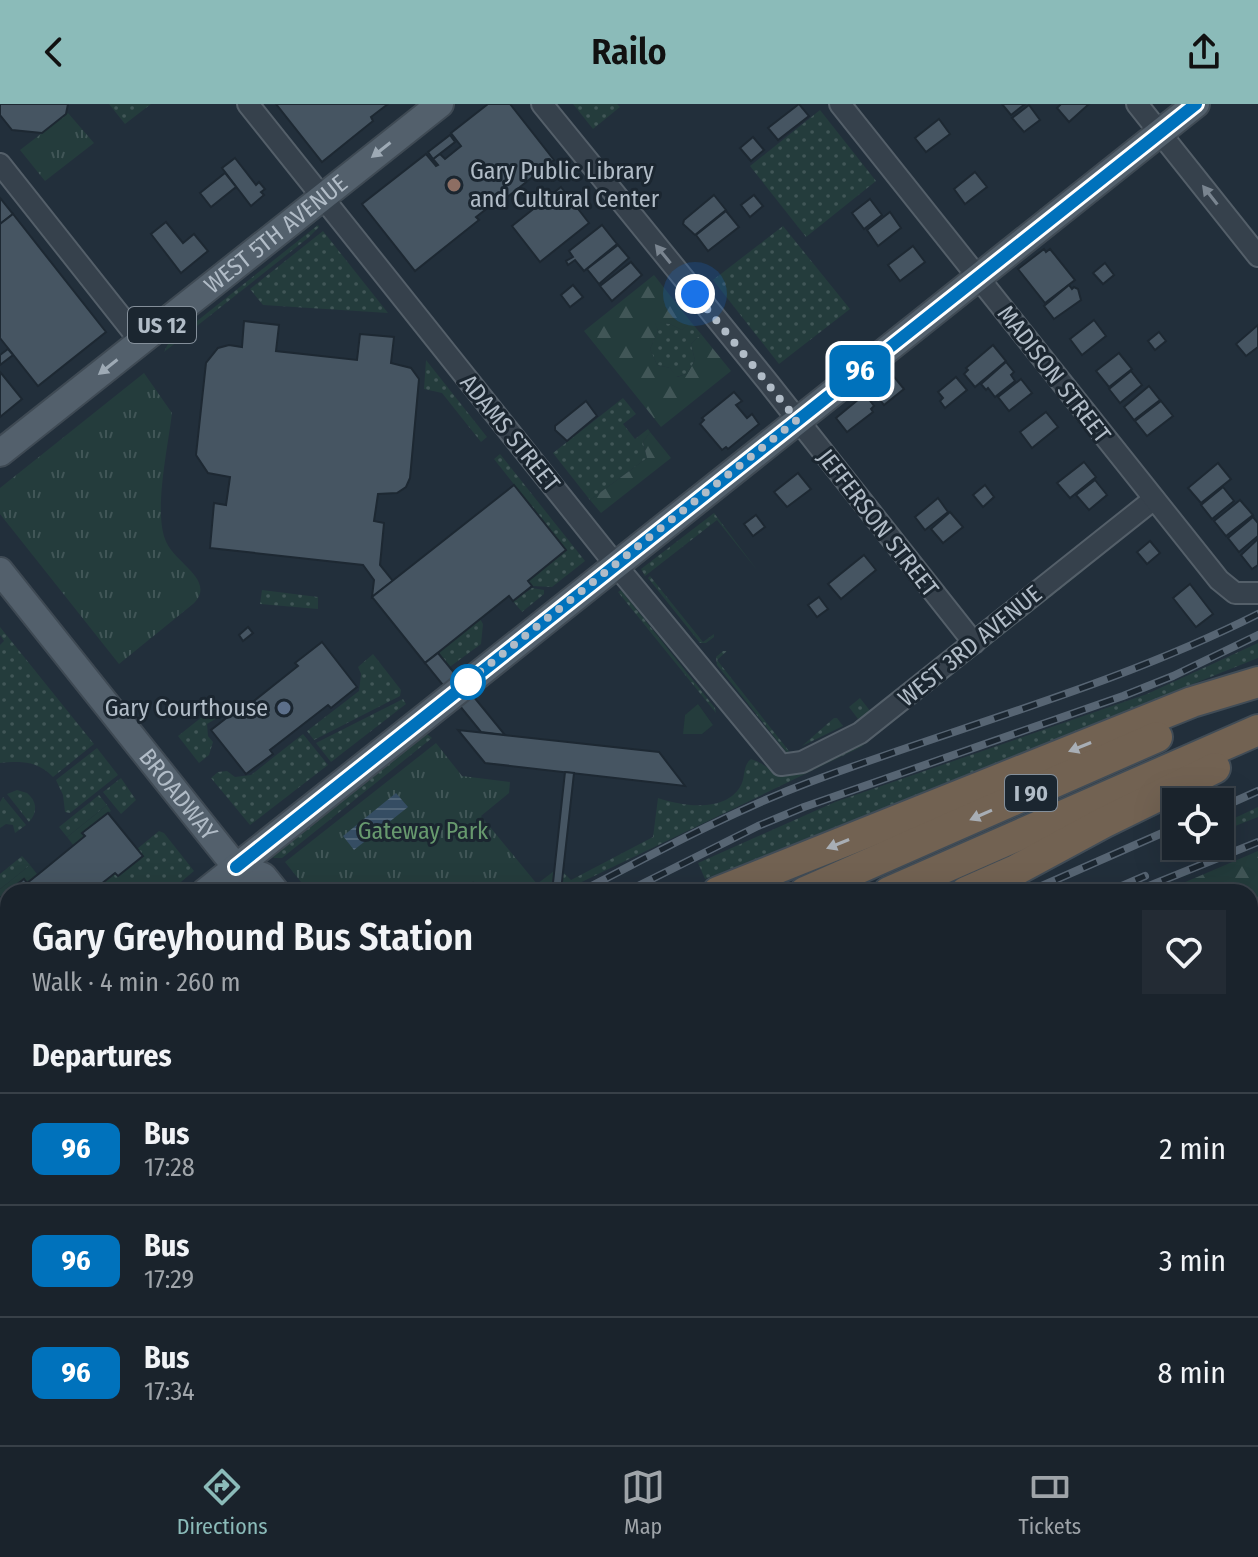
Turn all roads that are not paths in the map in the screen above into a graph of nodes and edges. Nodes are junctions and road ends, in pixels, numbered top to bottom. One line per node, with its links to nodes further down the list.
1 (248, 104): 9 (street, ADAMS STREET)
2 (440, 104): 9 (main road, WEST 5TH AVENUE / US 12, one-way to 9)
3 (542, 104): 13 (street, JEFFERSON STREET, one-way to 3)
4 (840, 104): 11 (street, MADISON STREET)
5 (1137, 104): 7 (street)
6 (1196, 104): 7 (main road)
7 (1160, 132): 10 (street, one-way to 7); 11 (main road)
8 (0, 164): 12 (street)
9 (322, 196): 12 (main road, WEST 5TH AVENUE / US 12); 16 (street, ADAMS STREET)
10 (1258, 256)
11 (978, 277): 13 (main road); 15 (street, MADISON STREET)
12 (141, 342): 14 (main road, WEST 5TH AVENUE / US 12, one-way to 14)
13 (797, 420): 16 (main road); 19 (street, JEFFERSON STREET)
14 (0, 453)
15 (1154, 499): 18 (street, MADISON STREET); 19 (street, WEST 3RD AVENUE)
16 (615, 564): 24 (street, ADAMS STREET); 25 (main road)
17 (0, 571): 25 (main road, BROADWAY)
18 (1253, 594)
19 (974, 643): 24 (street, WEST 3RD AVENUE)
20 (1258, 682): 27 (highway, one-way to 27)
21 (1258, 694): 28 (highway, I 90, one-way to 28)
22 (1258, 730): 29 (highway, I 90)
23 (1258, 745): 30 (highway)
24 (775, 760)
25 (238, 879): 26 (main road, BROADWAY)
26 (270, 884)
27 (738, 884)
28 (823, 884)
29 (907, 884)
30 (984, 884)

